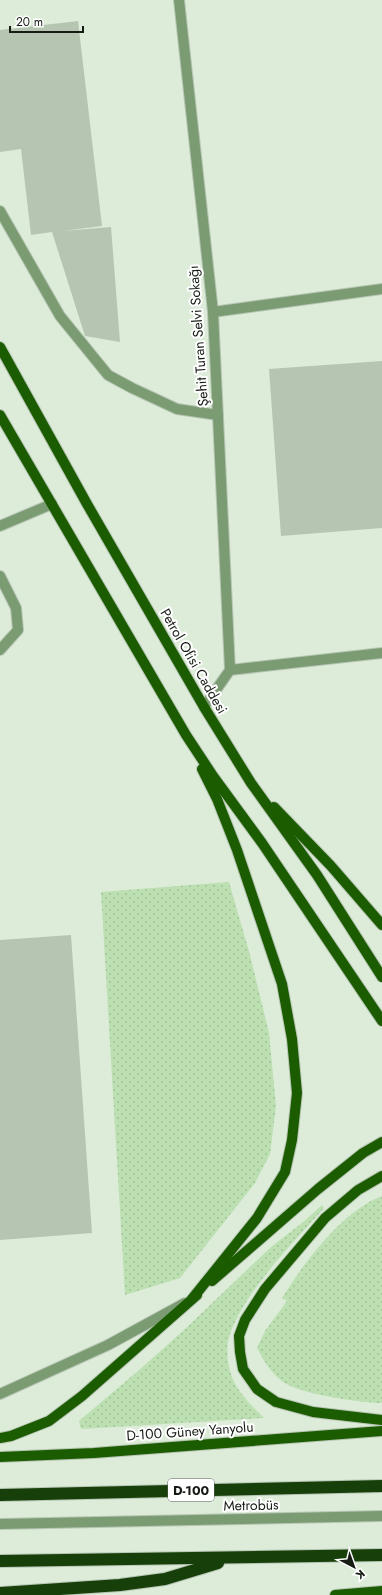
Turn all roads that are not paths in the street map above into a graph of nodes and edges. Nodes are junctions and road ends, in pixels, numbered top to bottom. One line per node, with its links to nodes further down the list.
1 (179, 0): 4 (street, Şehit Turan Selvi Sokağı)
2 (0, 211): 7 (street)
3 (382, 289): 4 (street)
4 (213, 312): 7 (street, Şehit Turan Selvi Sokağı)
5 (0, 347): 14 (main road, Petrol Ofisi Caddesi)
6 (0, 415): 8 (main road)
7 (218, 415): 13 (street, Şehit Turan Selvi Sokağı)
8 (52, 504): 9 (street); 15 (main road)
9 (0, 526)
10 (0, 576): 11 (street)
11 (0, 650)
12 (382, 654): 13 (street)
13 (230, 670): 14 (street)
14 (204, 707): 16 (main road, Petrol Ofisi Caddesi)
15 (186, 734): 19 (main road); 22 (main road)
16 (251, 783): 17 (main road); 18 (main road, Petrol Ofisi Caddesi)
17 (382, 925)
18 (382, 977)
19 (382, 1021)
20 (382, 1142): 22 (main road)
21 (382, 1176): 24 (main road)
22 (192, 1299): 23 (street); 26 (main road)
23 (0, 1394)
24 (382, 1420)
25 (382, 1431): 27 (main road, D-100 Güney Yanyolu)
26 (0, 1438)
27 (0, 1456)
28 (382, 1486): 29 (highway, D-100)
29 (0, 1494)
30 (382, 1516): 31 (street, Metrobüs)
31 (0, 1524)
32 (382, 1555): 33 (highway)
33 (230, 1559): 34 (highway); 36 (highway)
34 (0, 1561)
35 (382, 1591): 37 (main road)
36 (0, 1593)
37 (335, 1595)

